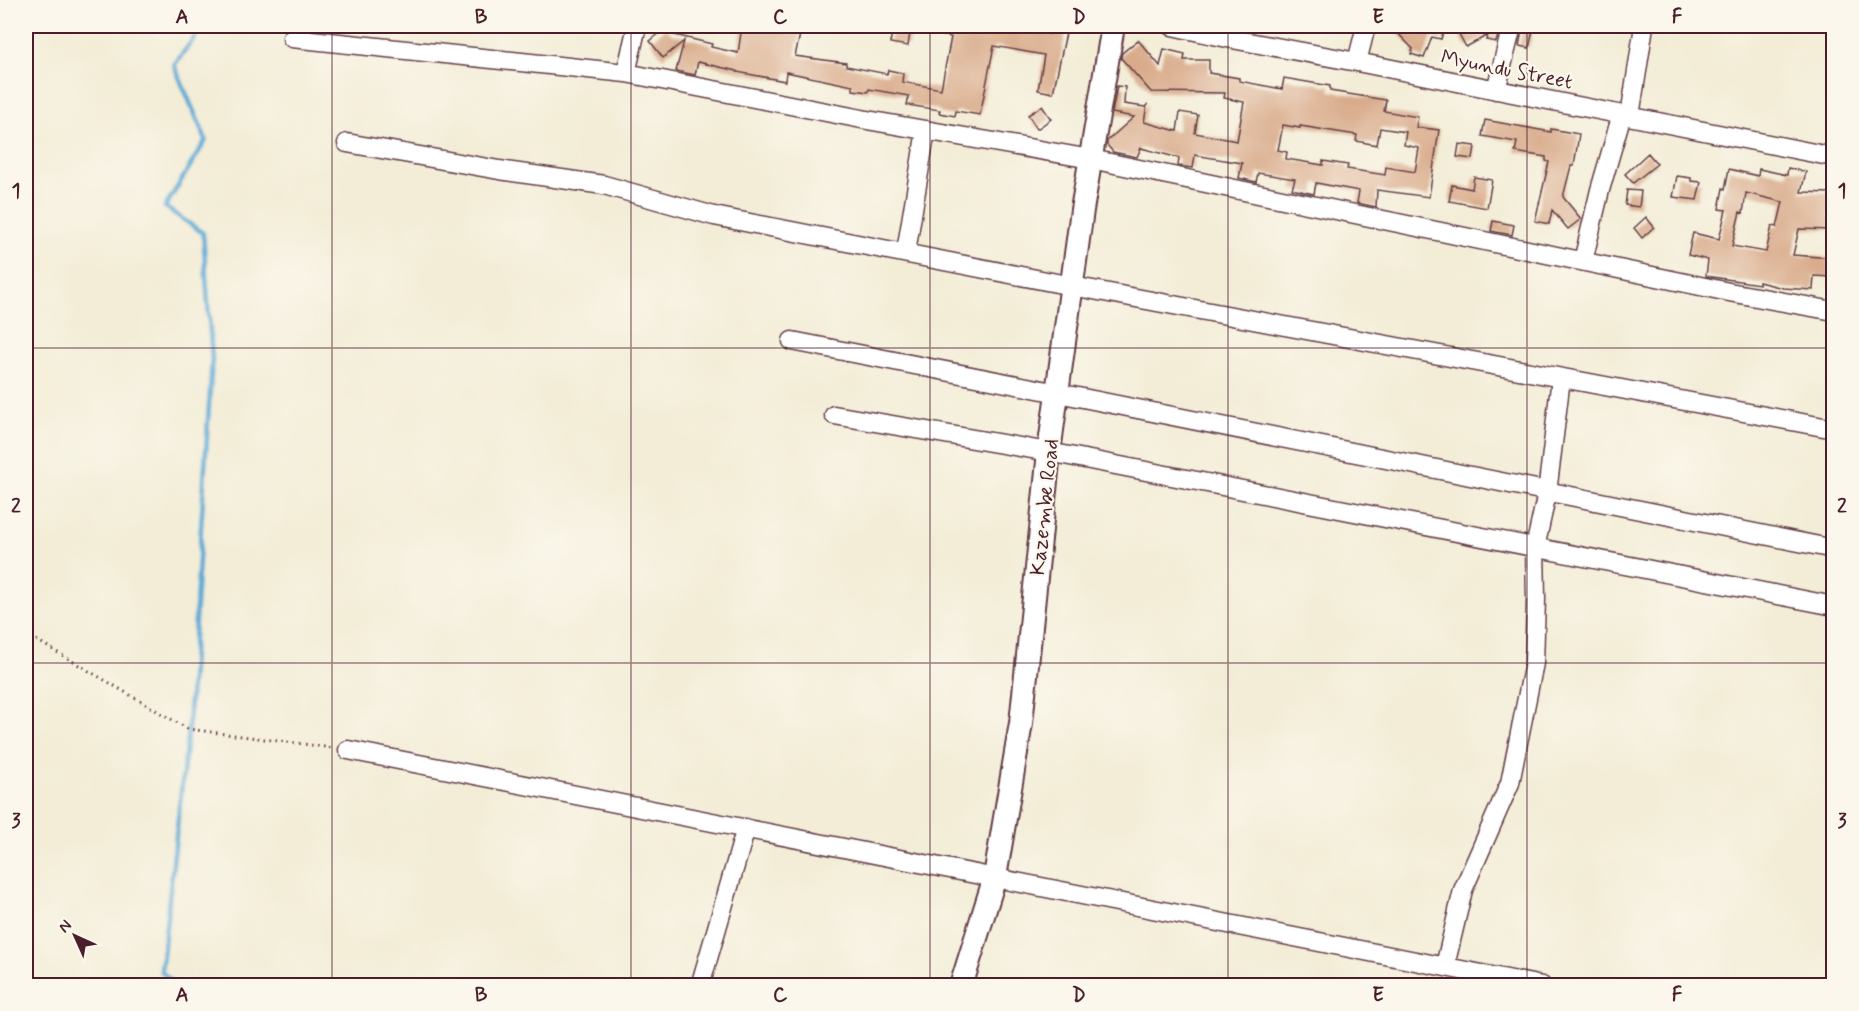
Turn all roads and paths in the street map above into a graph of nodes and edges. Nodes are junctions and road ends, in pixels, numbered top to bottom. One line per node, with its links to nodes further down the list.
1 (637, 26): 10 (street)
2 (1113, 26): 16 (main road, Kazembe Road)
3 (1172, 26): 7 (street, Myundu Street)
4 (1366, 26): 9 (street)
5 (1512, 26): 11 (street)
6 (1644, 26): 12 (street)
7 (1233, 32): 9 (street, Myundu Street)
8 (292, 38): 10 (street)
9 (1358, 62): 11 (street, Myundu Street)
10 (626, 73): 13 (street)
11 (1496, 90): 12 (street, Myundu Street)
12 (1626, 115): 15 (street, Myundu Street); 18 (street)
13 (926, 130): 16 (street); 17 (street)
14 (347, 143): 17 (street)
15 (1833, 154)
16 (1091, 159): 18 (street); 19 (main road, Kazembe Road)
17 (906, 252): 19 (street)
18 (1583, 261): 20 (street)
19 (1072, 286): 22 (street); 23 (main road, Kazembe Road)
20 (1833, 311)
21 (792, 341): 23 (street)
22 (1561, 378): 25 (street); 27 (street)
23 (1058, 393): 26 (main road, Kazembe Road); 27 (street)
24 (834, 415): 26 (street)
25 (1833, 429)
26 (1049, 452): 28 (street); 34 (main road, Kazembe Road)
27 (1547, 493): 28 (street); 29 (street)
28 (1535, 548): 30 (street); 35 (street)
29 (1833, 549)
30 (1833, 606)
31 (26, 634): 32 (path)
32 (348, 750): 33 (street)
33 (746, 828): 34 (street); 36 (street)
34 (995, 877): 35 (street); 37 (main road, Kazembe Road)
35 (1445, 966): 38 (street)
36 (700, 986)
37 (961, 986)
38 (1542, 986)

